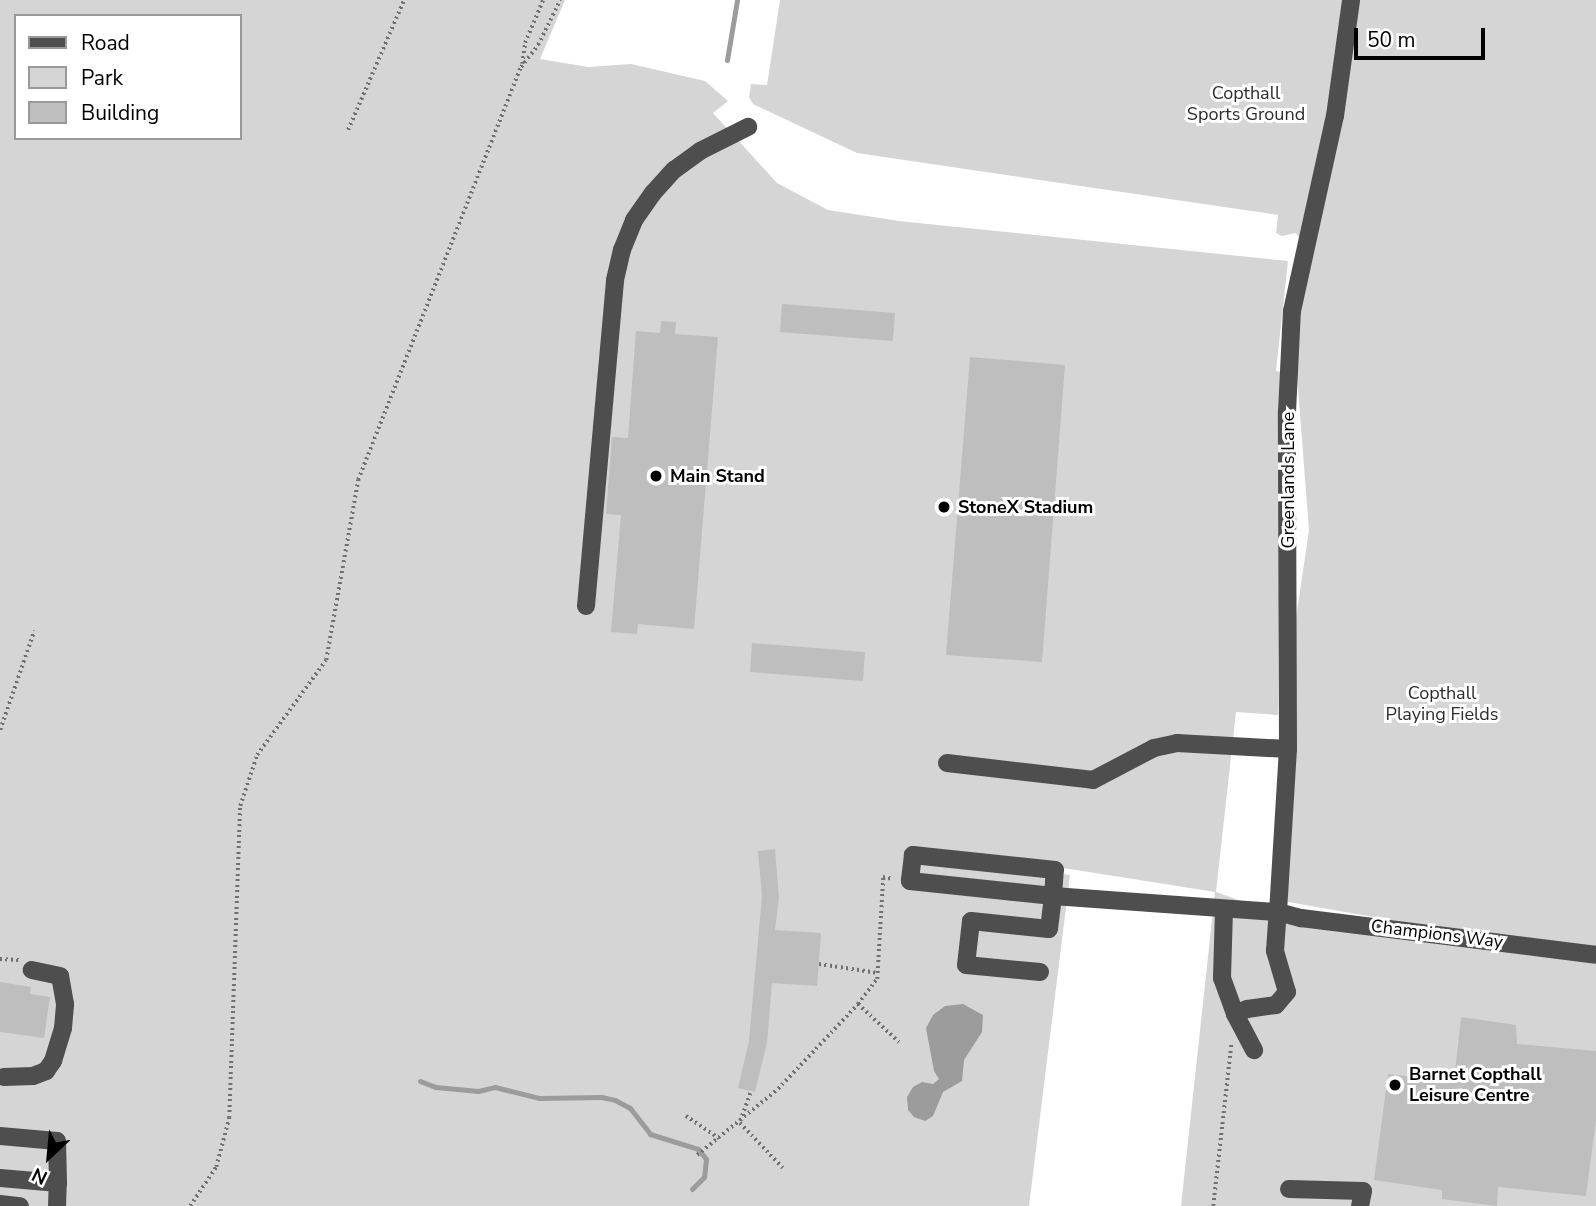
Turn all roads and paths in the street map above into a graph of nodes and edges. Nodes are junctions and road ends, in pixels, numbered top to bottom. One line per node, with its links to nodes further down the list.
1 (404, 0): 7 (path)
2 (543, 0): 5 (path)
3 (560, 0): 5 (path)
4 (1351, 0): 11 (street, Greenlands Lane)
5 (521, 67): 43 (path)
6 (748, 127): 8 (street)
7 (348, 130)
8 (586, 606)
9 (34, 631): 10 (path)
10 (0, 730)
11 (1288, 749): 12 (street); 17 (street, Greenlands Lane)
12 (947, 763)
13 (911, 876): 14 (street); 15 (street); 23 (path)
14 (974, 888): 15 (street); 18 (street)
15 (1053, 896): 16 (street); 18 (street)
16 (1224, 910): 17 (street); 25 (street)
17 (1278, 912): 19 (street, Champions Way); 25 (street, Greenlands Lane)
18 (971, 921): 22 (street)
19 (1596, 955)
20 (818, 964): 23 (path)
21 (32, 970): 29 (street)
22 (1040, 972)
23 (878, 973): 24 (path)
24 (858, 1004): 27 (path); 32 (path)
25 (1235, 1014): 28 (street)
26 (1232, 1036): 44 (path)
27 (899, 1041)
28 (1254, 1050)
29 (1, 1074)
30 (751, 1091): 32 (path)
31 (686, 1116): 34 (path)
32 (740, 1123): 34 (path); 36 (path)
33 (0, 1136): 38 (street)
34 (719, 1138): 35 (path)
35 (697, 1155)
36 (783, 1168)
37 (0, 1178): 38 (street)
38 (58, 1183): 42 (street)
39 (1289, 1189): 45 (street)
40 (0, 1204): 41 (street)
41 (20, 1206)
42 (57, 1206)
43 (190, 1206)
44 (1213, 1206)
45 (1360, 1206)

